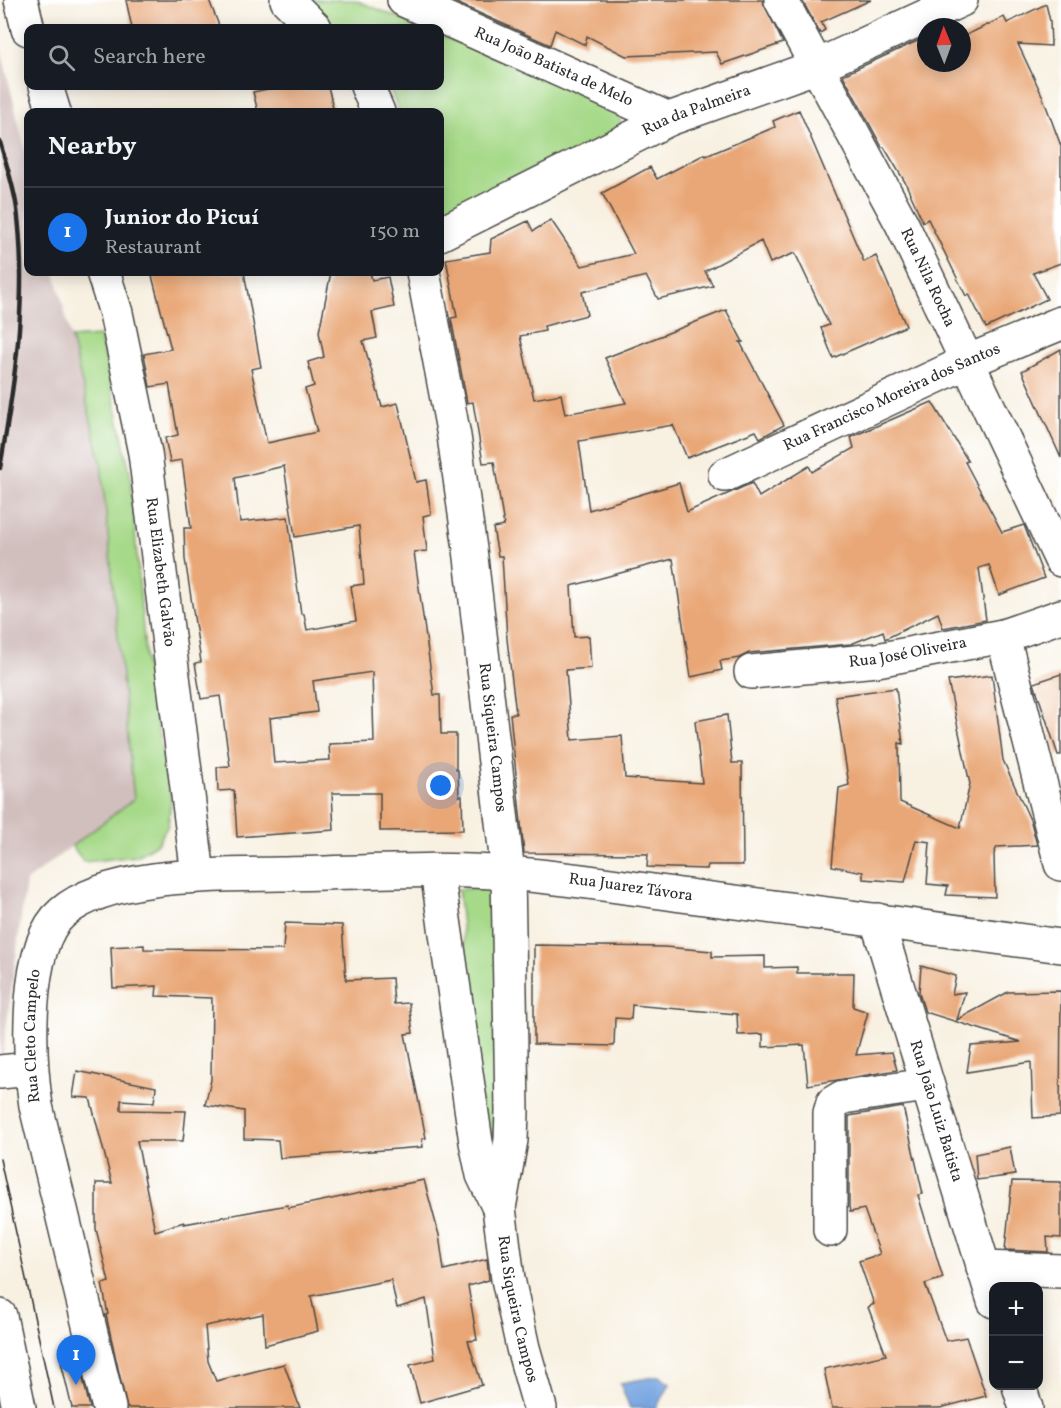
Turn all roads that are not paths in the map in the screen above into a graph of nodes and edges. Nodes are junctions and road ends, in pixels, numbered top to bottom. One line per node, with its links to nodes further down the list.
1 (21, 0): 6 (street)
2 (287, 0): 7 (street)
3 (405, 0): 13 (street, Rua João Batista de Melo)
4 (782, 0): 8 (street, Rua Nila Rocha)
5 (961, 0): 8 (street, Rua da Palmeira)
6 (27, 24)
7 (311, 24)
8 (815, 67): 13 (street, Rua da Palmeira); 18 (street, Rua Nila Rocha)
9 (47, 90): 11 (street)
10 (369, 90): 12 (street)
11 (53, 108)
12 (376, 108)
13 (669, 119): 14 (street, Rua da Palmeira)
14 (444, 232)
15 (104, 276): 27 (street, Rua Elizabeth Galvão)
16 (424, 276): 26 (street, Rua Siqueira Campos)
17 (1061, 323): 18 (street, Rua Francisco Moreira dos Santos)
18 (969, 361): 19 (street, Rua Francisco Moreira dos Santos); 20 (street, Rua Nila Rocha)
19 (725, 475)
20 (1061, 560)
21 (1061, 616): 22 (street, Rua José Oliveira)
22 (1003, 636): 23 (street, Rua José Oliveira); 24 (street)
23 (751, 672)
24 (1061, 864)
25 (437, 871): 26 (street, Rua Juarez Távora); 27 (street, Rua Juarez Távora); 32 (street, Rua Siqueira Campos)
26 (508, 873): 28 (street, Rua Juarez Távora); 32 (street, Rua Siqueira Campos)
27 (198, 875): 30 (street, Rua Cleto Campelo)
28 (878, 920): 29 (street, Rua Juarez Távora); 31 (street, Rua João Luiz Batista)
29 (1061, 946)
30 (15, 1071): 40 (street, Rua Cleto Campelo)
31 (927, 1085): 33 (street); 34 (street, Rua João Luiz Batista)
32 (499, 1208): 41 (street, Rua Siqueira Campos)
33 (830, 1230)
34 (983, 1268): 35 (street); 36 (street, Rua João Luiz Batista)
35 (1061, 1270)
36 (989, 1288)
37 (0, 1316): 39 (street)
38 (1020, 1390): 42 (street)
39 (19, 1408)
40 (109, 1408)
41 (540, 1408)
42 (1026, 1408)

